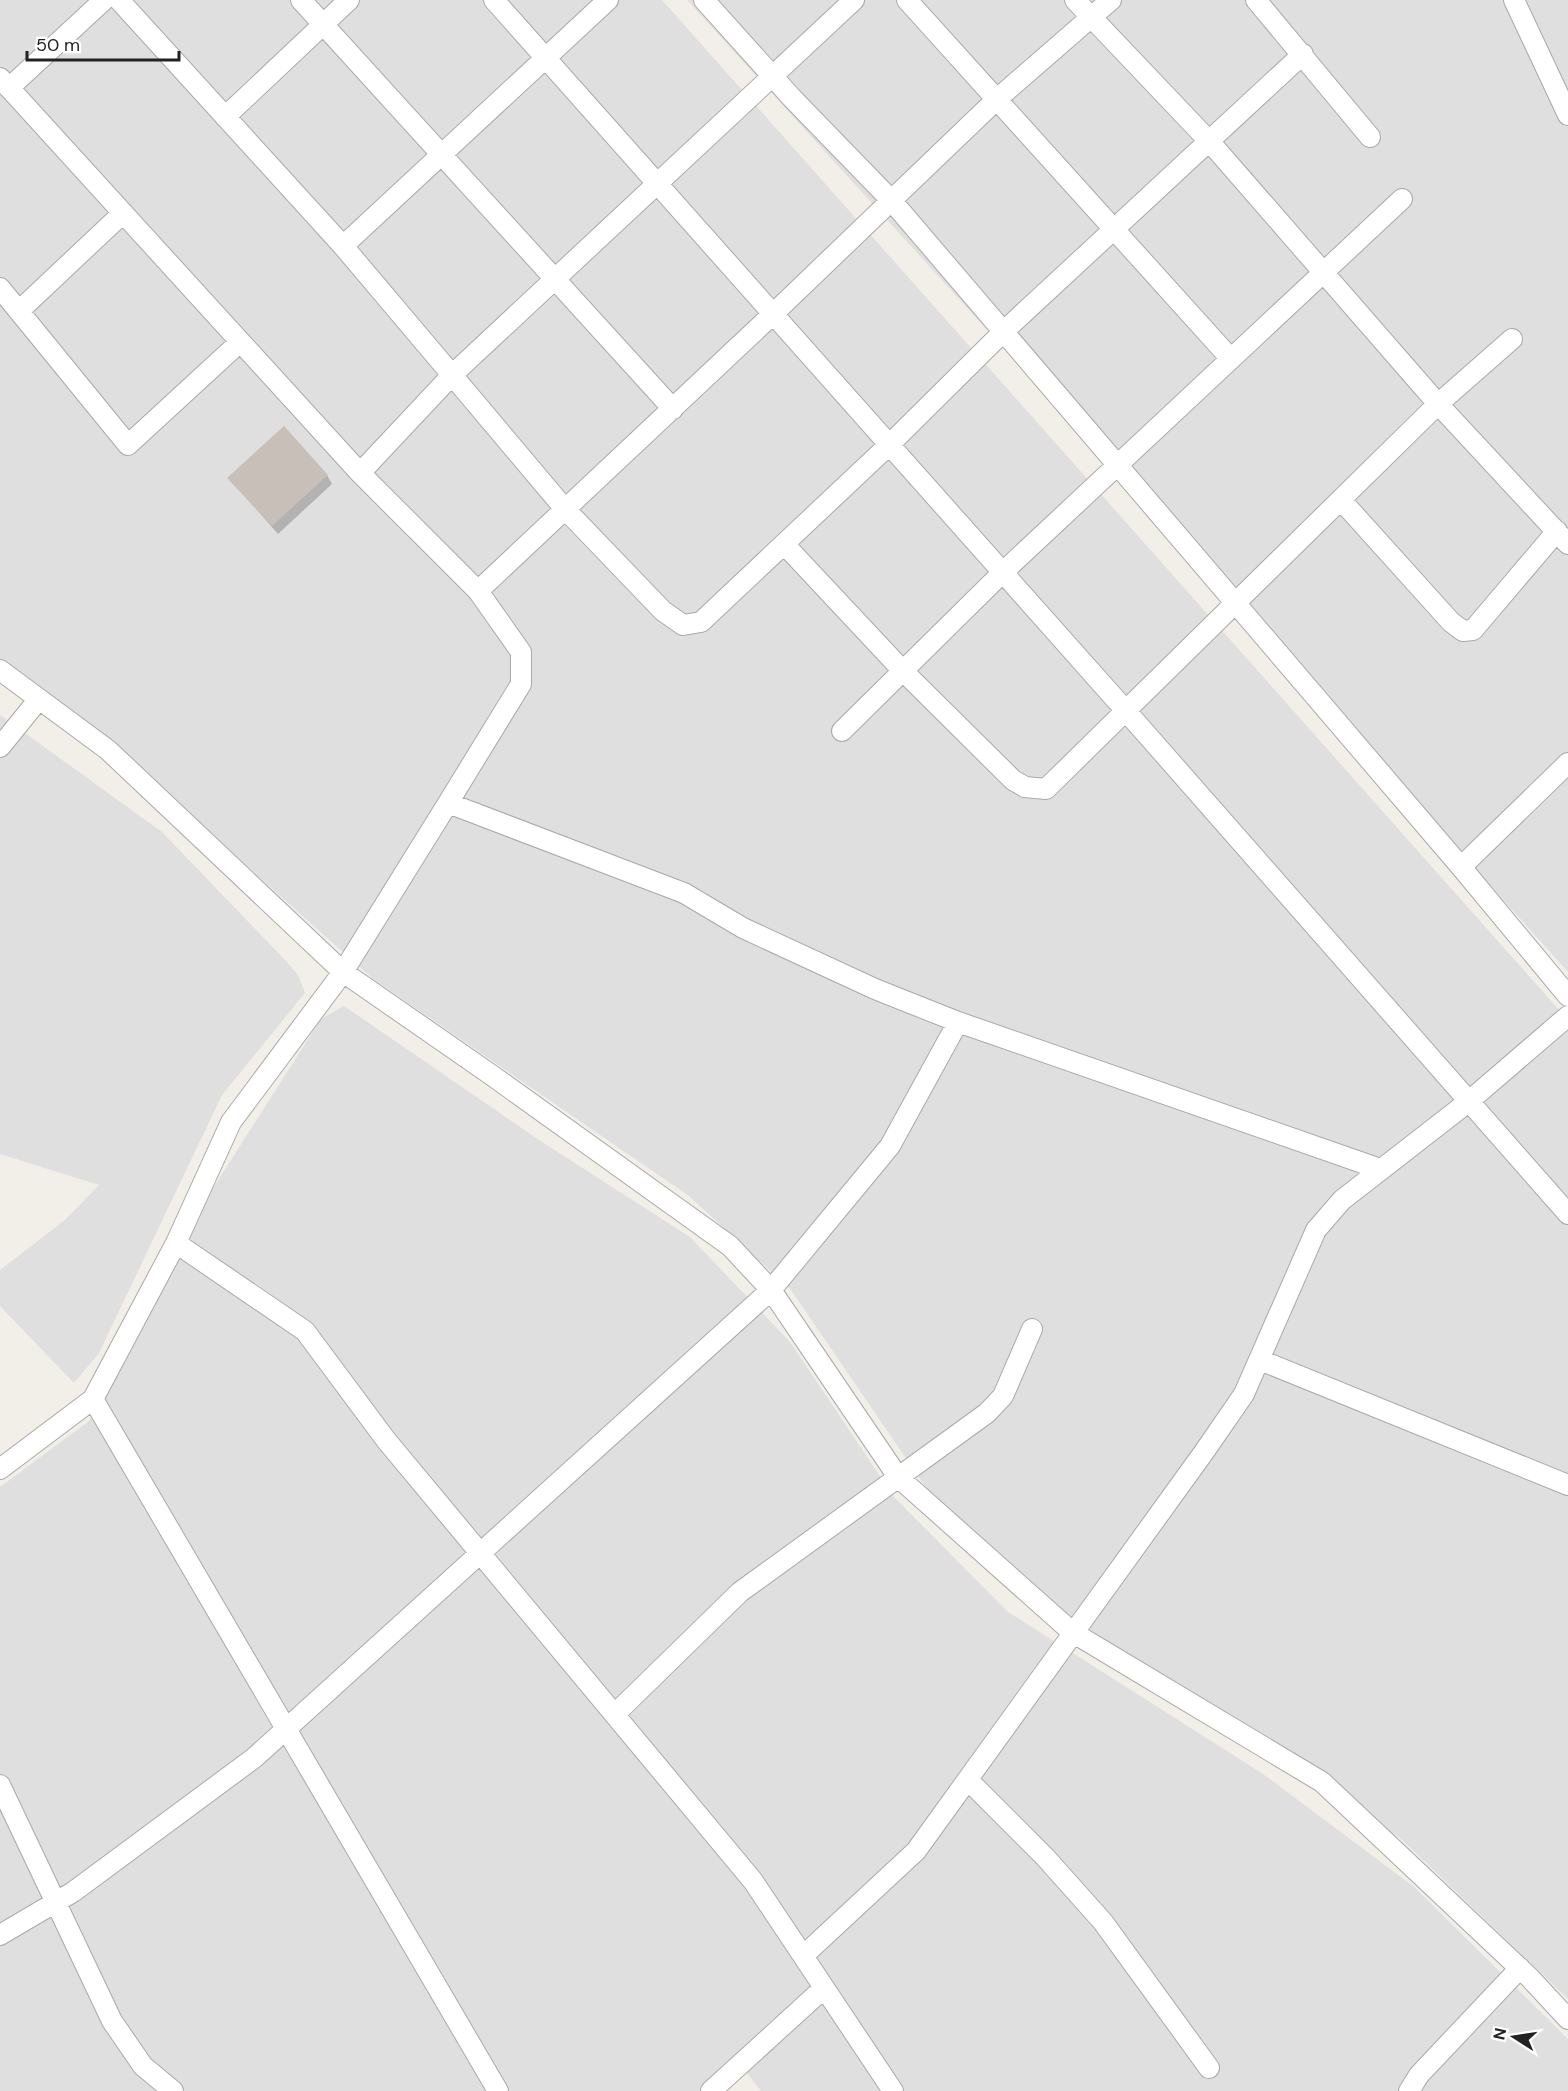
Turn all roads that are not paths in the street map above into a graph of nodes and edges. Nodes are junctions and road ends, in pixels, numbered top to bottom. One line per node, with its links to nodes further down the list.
1 (104, 0): 19 (street)
2 (119, 0): 22 (street)
3 (301, 0): 15 (street)
4 (349, 0): 15 (street)
5 (494, 0): 17 (street)
6 (608, 0): 17 (street)
7 (704, 0): 18 (street)
8 (854, 0): 18 (street)
9 (907, 0): 20 (street)
10 (1075, 0): 14 (street)
11 (1111, 0): 14 (street)
12 (1256, 0): 16 (street)
13 (1514, 0): 21 (street)
14 (1091, 17): 20 (street); 24 (street)
15 (323, 25): 22 (street); 25 (street)
16 (1304, 54): 23 (street); 24 (street)
17 (545, 58): 25 (street); 26 (street)
18 (772, 76): 26 (street); 28 (street)
19 (5, 83): 29 (street)
20 (997, 99): 28 (street); 30 (street)
21 (1568, 115)
22 (225, 117): 31 (street)
23 (1370, 137)
24 (1209, 141): 30 (street); 32 (street)
25 (441, 155): 31 (street); 33 (street)
26 (657, 184): 33 (street); 36 (street)
27 (1402, 199): 32 (street)
28 (891, 200): 36 (street); 37 (street)
29 (123, 213): 35 (street); 39 (street)
30 (1114, 229): 37 (street); 40 (street)
31 (343, 246): 41 (street)
32 (1323, 272): 40 (street); 42 (street)
33 (554, 279): 41 (street); 43 (street)
34 (0, 288): 35 (street)
35 (20, 310): 39 (street)
36 (773, 315): 43 (street); 44 (street)
37 (1003, 332): 44 (street); 45 (street)
38 (1512, 339): 42 (street)
39 (240, 342): 46 (street)
40 (1231, 359): 45 (street)
41 (452, 375): 46 (street); 48 (street)
42 (1438, 404): 47 (street); 49 (street)
43 (673, 409): 48 (street)
44 (889, 445): 50 (street); 51 (street)
45 (1117, 466): 51 (street); 53 (street)
46 (360, 473): 52 (street)
47 (1341, 500): 49 (street); 53 (street)
48 (564, 508): 50 (street); 52 (street)
49 (1563, 538)
50 (784, 544): 55 (street)
51 (1002, 573): 55 (street); 57 (street)
52 (478, 591): 61 (street)
53 (1235, 603): 57 (street); 62 (street)
54 (0, 670): 56 (street)
55 (903, 671): 57 (street); 58 (street)
56 (39, 699): 59 (street); 63 (street)
57 (1126, 711): 67 (street)
58 (842, 731)
59 (0, 747)
60 (1568, 763): 62 (street)
61 (448, 802): 63 (street); 66 (street)
62 (1461, 867): 64 (street)
63 (343, 972): 70 (street); 71 (street)
64 (1568, 996)
65 (1568, 1016): 67 (street)
66 (958, 1022): 68 (street); 71 (street)
67 (1467, 1102): 68 (street); 69 (street)
68 (1380, 1169): 73 (street)
69 (1568, 1214)
70 (176, 1243): 74 (street); 78 (street)
71 (771, 1290): 76 (street); 78 (street)
72 (1032, 1329): 76 (street)
73 (1260, 1360): 77 (street); 79 (street)
74 (93, 1399): 75 (street); 81 (street)
75 (0, 1468)
76 (898, 1477): 79 (street); 80 (street)
77 (1568, 1485)
78 (482, 1553): 80 (street); 81 (street)
79 (1072, 1632): 82 (street); 87 (street)
80 (615, 1714): 86 (street)
81 (287, 1729): 84 (street); 92 (street)
82 (969, 1781): 86 (street); 90 (street)
83 (0, 1785): 84 (street)
84 (57, 1902): 85 (street); 91 (street)
85 (0, 1935)
86 (803, 1956): 88 (street)
87 (1520, 1968): 89 (street); 95 (street)
88 (824, 1988): 93 (street); 94 (street)
89 (1568, 2019)
90 (1209, 2068)
91 (173, 2091)
92 (498, 2091)
93 (711, 2091)
94 (893, 2091)
95 (1409, 2091)

